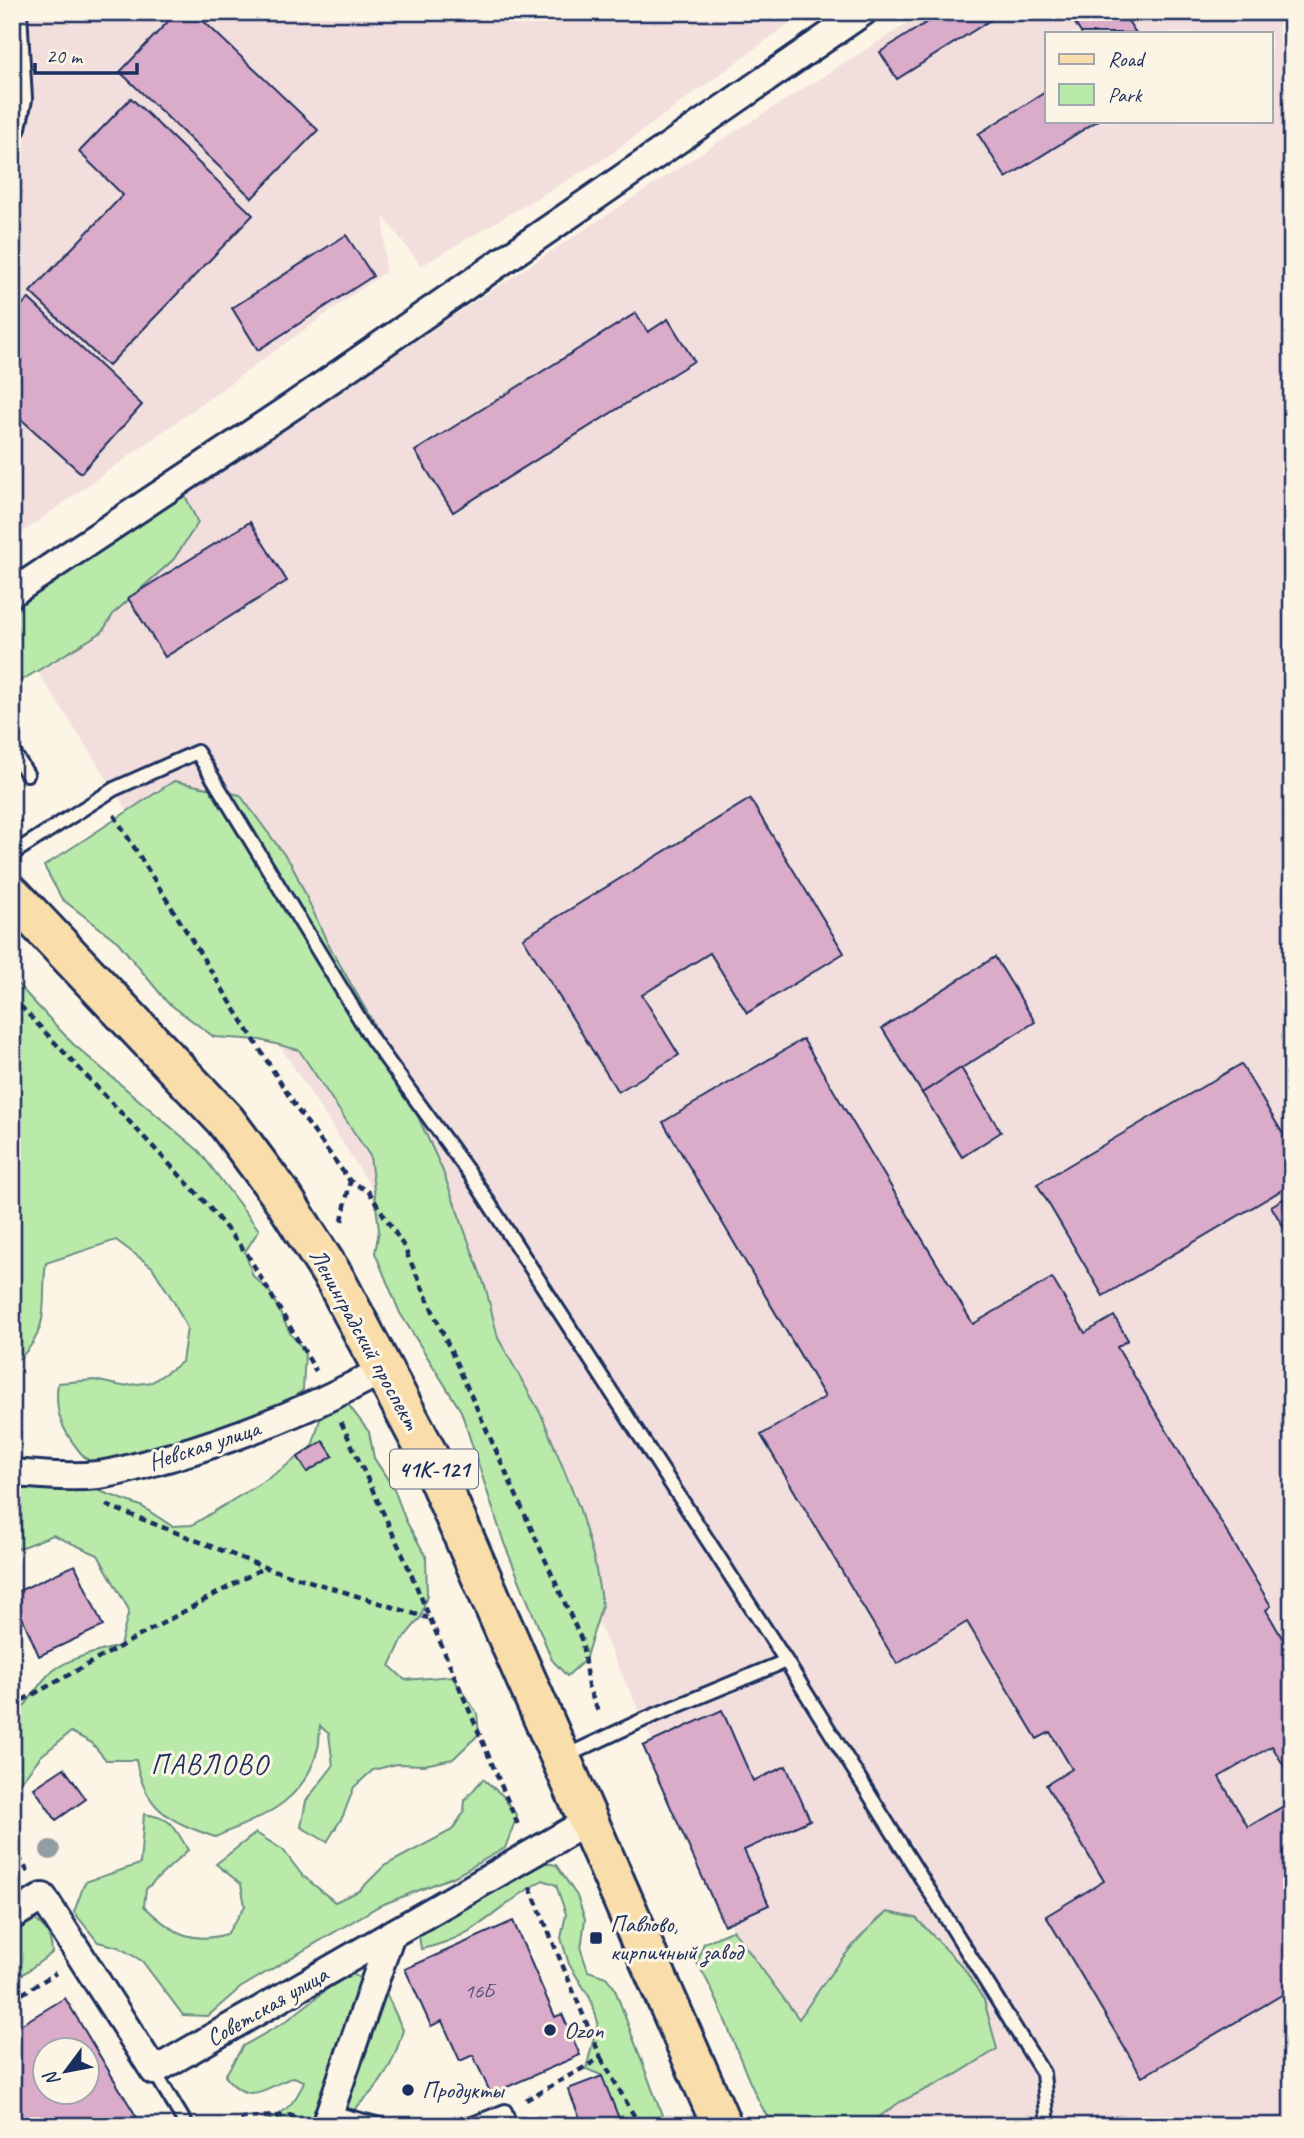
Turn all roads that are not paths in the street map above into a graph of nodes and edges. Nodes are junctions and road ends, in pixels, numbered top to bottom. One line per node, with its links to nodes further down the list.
1 (13, 12): 3 (street)
2 (863, 12): 4 (street)
3 (12, 127)
4 (12, 593)
5 (12, 750): 6 (lane)
6 (27, 774)
7 (12, 854): 11 (lane)
8 (12, 895): 9 (main road, Ленинградский проспект / 41К-121)
9 (385, 1369): 10 (street, Невская улица); 12 (main road, Ленинградский проспект / 41К-121)
10 (12, 1473)
11 (786, 1661): 12 (lane); 23 (lane)
12 (563, 1757): 13 (main road, Ленинградский проспект / 41К-121)
13 (590, 1820): 15 (street, Советская улица); 22 (main road, Ленинградский проспект / 41К-121)
14 (12, 1916): 16 (street)
15 (391, 1934): 16 (street, Советская улица); 17 (street)
16 (154, 2071): 18 (lane)
17 (328, 2119): 19 (lane)
18 (187, 2126)
19 (384, 2126)
20 (467, 2126): 21 (lane)
21 (510, 2126)
22 (722, 2126)
23 (1048, 2126)

